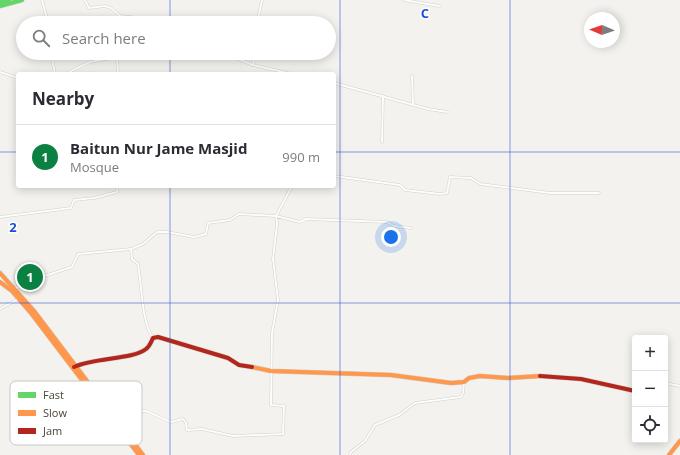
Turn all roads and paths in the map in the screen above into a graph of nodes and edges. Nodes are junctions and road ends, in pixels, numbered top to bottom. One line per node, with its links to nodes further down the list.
1 (20, 0): 7 (main road)
2 (42, 0): 10 (street)
3 (85, 0): 11 (street)
4 (262, 0): 12 (street)
5 (404, 0): 9 (street)
6 (0, 2): 7 (main road)
7 (7, 2): 8 (main road)
8 (0, 6)
9 (439, 6)
10 (46, 16)
11 (120, 16)
12 (259, 16)
13 (52, 60): 21 (street)
14 (104, 60): 22 (street)
15 (117, 60): 23 (street)
16 (240, 60): 18 (street)
17 (254, 60): 18 (street)
18 (253, 66): 19 (street)
19 (274, 71): 24 (street)
20 (0, 72): 26 (street)
21 (55, 72)
22 (69, 72)
23 (118, 72)
24 (280, 72)
25 (412, 76): 29 (street)
26 (16, 77)
27 (336, 84): 28 (street)
28 (384, 96): 29 (street); 31 (street)
29 (413, 104): 30 (street)
30 (447, 112)
31 (382, 142)
32 (336, 176): 35 (street)
33 (118, 188): 37 (street)
34 (291, 188): 36 (street)
35 (599, 194)
36 (276, 216): 38 (street); 39 (street); 47 (street)
37 (0, 217)
38 (412, 228)
39 (131, 249): 42 (street); 45 (street)
40 (0, 273): 42 (main road)
41 (0, 282): 43 (main road)
42 (14, 289): 43 (main road)
43 (18, 296): 44 (street); 46 (main road)
44 (0, 309)
45 (153, 338): 46 (main road); 47 (main road)
46 (74, 367): 48 (main road)
47 (271, 371): 49 (main road); 53 (street)
48 (85, 381)
49 (464, 382): 52 (main road); 58 (street)
50 (668, 384): 51 (street)
51 (680, 386)
52 (632, 390)
53 (142, 411)
54 (680, 441): 59 (main road)
55 (135, 446): 56 (main road); 57 (main road)
56 (139, 455)
57 (143, 455)
58 (350, 455)
59 (668, 455)

